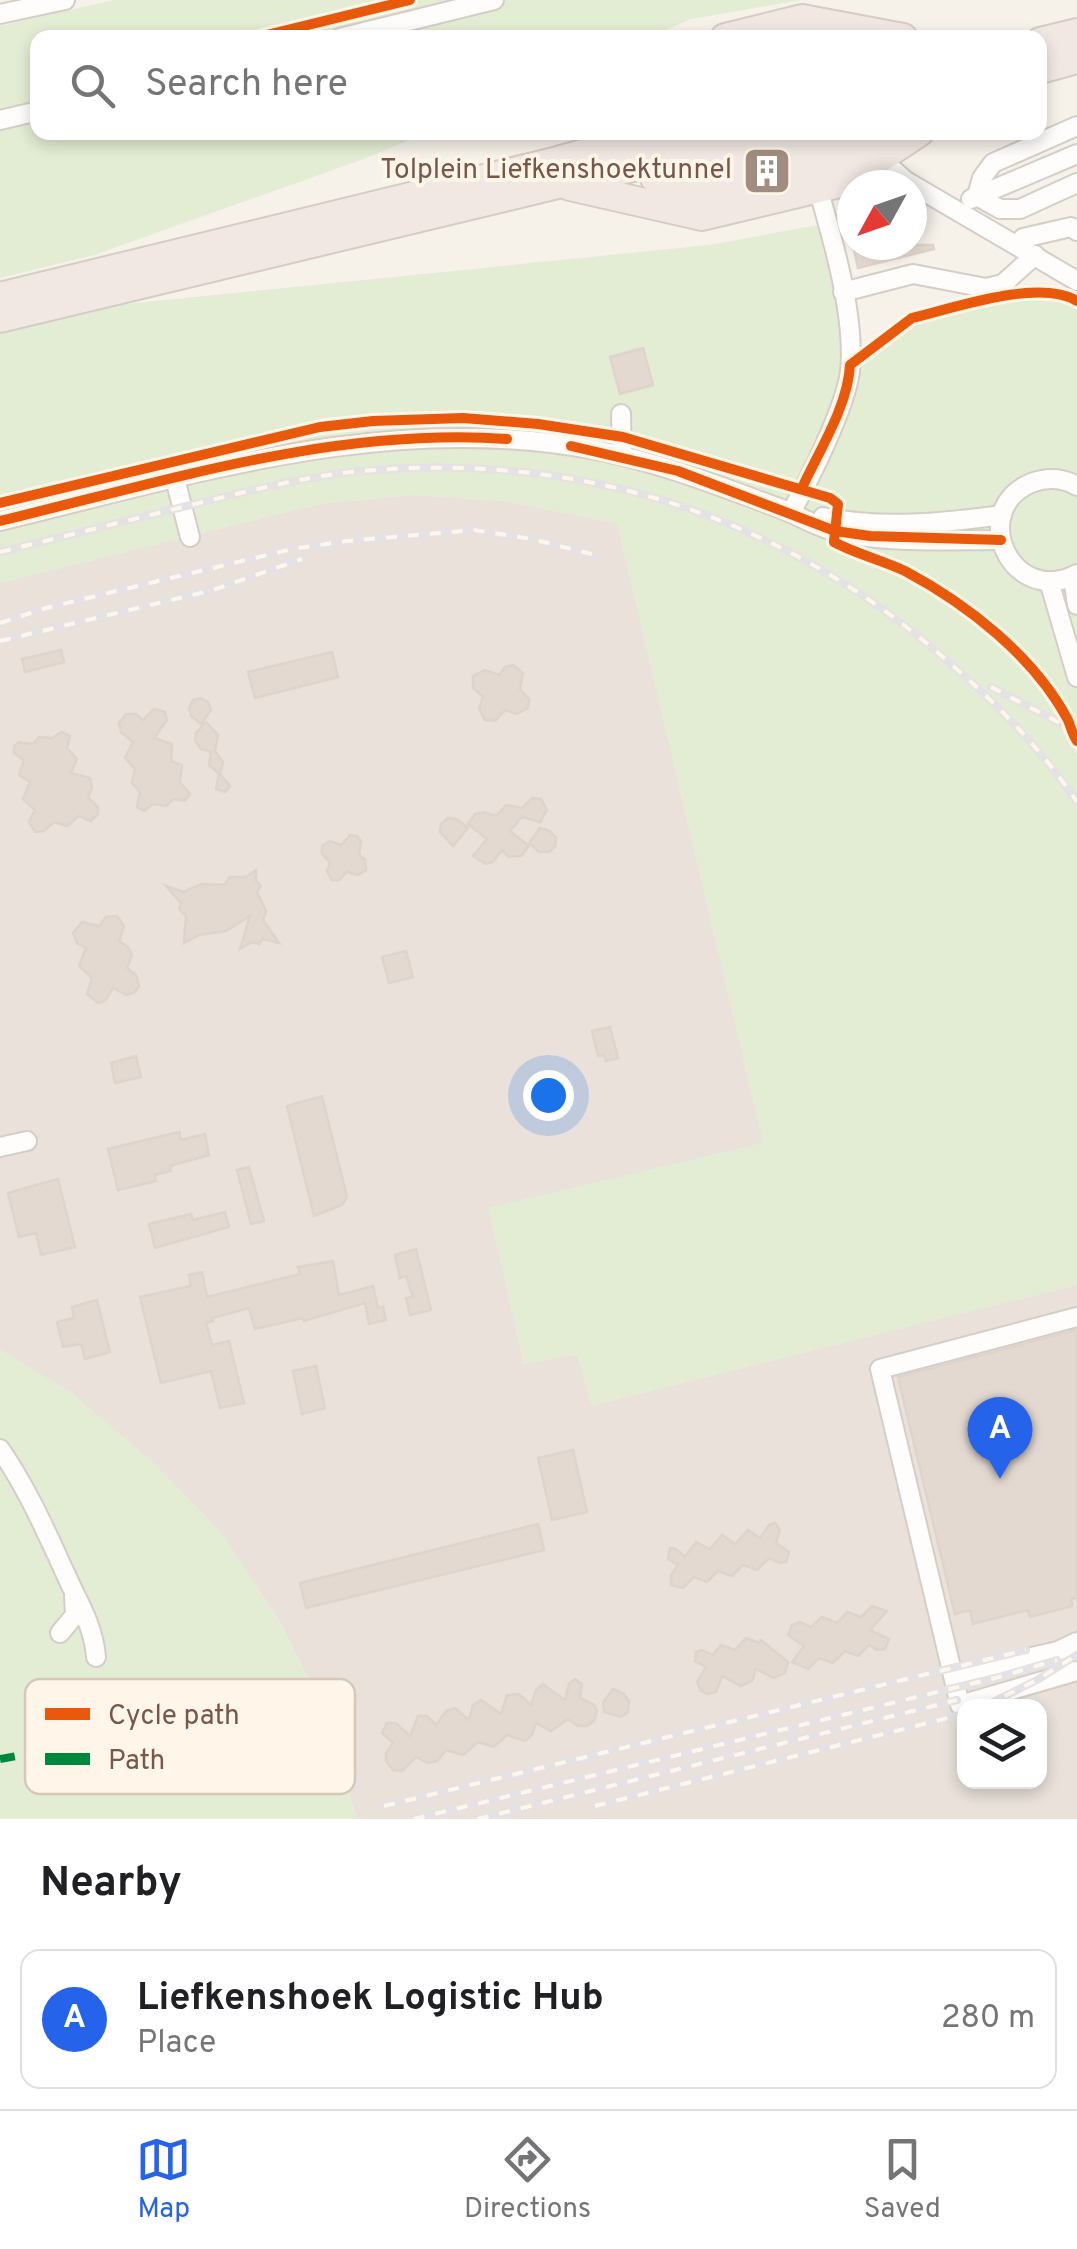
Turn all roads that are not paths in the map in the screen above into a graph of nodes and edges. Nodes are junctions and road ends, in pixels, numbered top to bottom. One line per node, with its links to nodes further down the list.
1 (65, 0): 4 (street)
2 (494, 0): 3 (street)
3 (462, 4): 5 (street)
4 (0, 14)
5 (369, 30)
6 (757, 30): 7 (highway)
7 (860, 30)
8 (1077, 33): 9 (highway)
9 (1047, 40)
10 (1077, 59): 11 (highway)
11 (1047, 67)
12 (30, 113): 13 (street)
13 (0, 120)
14 (1077, 126): 15 (street)
15 (1047, 139)
16 (585, 140): 28 (highway)
17 (599, 140): 28 (highway)
18 (609, 140): 28 (highway)
19 (622, 140): 28 (highway)
20 (641, 140): 28 (highway)
21 (672, 140): 28 (highway)
22 (708, 140): 28 (highway)
23 (1045, 140): 31 (street)
24 (864, 143): 26 (highway); 26 (highway); 27 (highway); 32 (street)
25 (1077, 154): 31 (street)
26 (808, 161): 28 (highway); 28 (highway); 29 (highway); 36 (street)
27 (863, 170)
28 (556, 173): 37 (highway); 38 (highway)
29 (837, 183)
30 (1077, 184): 31 (street)
31 (978, 196): 32 (street)
32 (953, 208): 34 (street)
33 (1077, 231): 34 (street)
34 (1026, 250): 35 (street); 36 (street)
35 (1077, 282)
36 (843, 292): 43 (street)
37 (0, 297)
38 (0, 318)
39 (620, 414): 40 (street)
40 (622, 456): 41 (street); 43 (street)
41 (175, 479): 45 (street); 46 (street)
42 (1077, 486): 44 (street)
43 (794, 514): 44 (street); 47 (street)
44 (1002, 515): 47 (street)
45 (0, 521)
46 (190, 537)
47 (1001, 540): 49 (street)
48 (1075, 576): 49 (street); 50 (street)
49 (1049, 582): 51 (street)
50 (1077, 604)
51 (1077, 677)
52 (27, 1141): 53 (street)
53 (0, 1148)
54 (1077, 1317): 61 (street)
55 (0, 1449): 56 (street)
56 (74, 1590): 57 (street); 59 (street)
57 (60, 1633)
58 (1077, 1642): 61 (street)
59 (96, 1657)
60 (1077, 1671): 61 (street)
61 (953, 1676)

